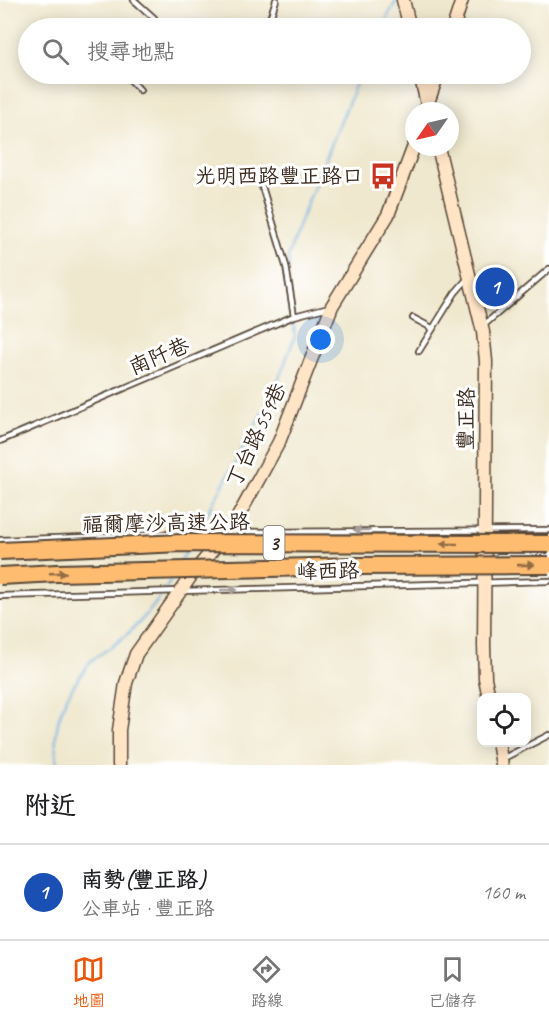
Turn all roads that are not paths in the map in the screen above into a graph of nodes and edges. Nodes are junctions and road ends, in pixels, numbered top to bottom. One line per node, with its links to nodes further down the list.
1 (134, 0): 5 (lane)
2 (276, 0): 6 (lane)
3 (403, 0): 7 (street)
4 (462, 0): 8 (street)
5 (154, 18)
6 (270, 18)
7 (408, 18)
8 (456, 18)
9 (134, 84): 12 (lane)
10 (422, 84): 13 (street)
11 (435, 84): 14 (street)
12 (140, 90)
13 (426, 102)
14 (429, 102)
15 (410, 156): 20 (street, 丁台路559巷)
16 (440, 156): 19 (street, 豐正路)
17 (260, 180): 21 (lane)
18 (549, 269): 23 (lane)
19 (469, 276): 23 (street, 豐正路); 24 (lane)
20 (332, 306): 21 (lane, 南阡巷); 29 (street, 丁台路559巷)
21 (294, 316): 26 (lane, 南阡巷)
22 (413, 318): 24 (lane)
23 (482, 327): 27 (street, 豐正路)
24 (432, 328): 25 (lane)
25 (419, 351)
26 (0, 441)
27 (484, 530): 28 (lane); 29 (lane, one-way to 29); 36 (street, 豐正路)
28 (549, 530)
29 (229, 532): 30 (lane); 37 (street, 丁台路559巷)
30 (0, 540)
31 (549, 544): 32 (highway, 福爾摩沙高速公路 / 3, one-way to 32, bridge)
32 (0, 552)
33 (549, 565): 34 (highway, 3, one-way to 33, bridge)
34 (0, 576)
35 (549, 581): 36 (lane, 峰西路)
36 (484, 583): 37 (lane, 峰西路, one-way to 36); 39 (street, 豐正路)
37 (176, 591): 38 (lane, 峰西路); 43 (street, 丁台路559巷)
38 (0, 596)
39 (488, 693)
40 (549, 735): 42 (lane)
41 (499, 747): 42 (street)
42 (502, 762)
43 (119, 765)

